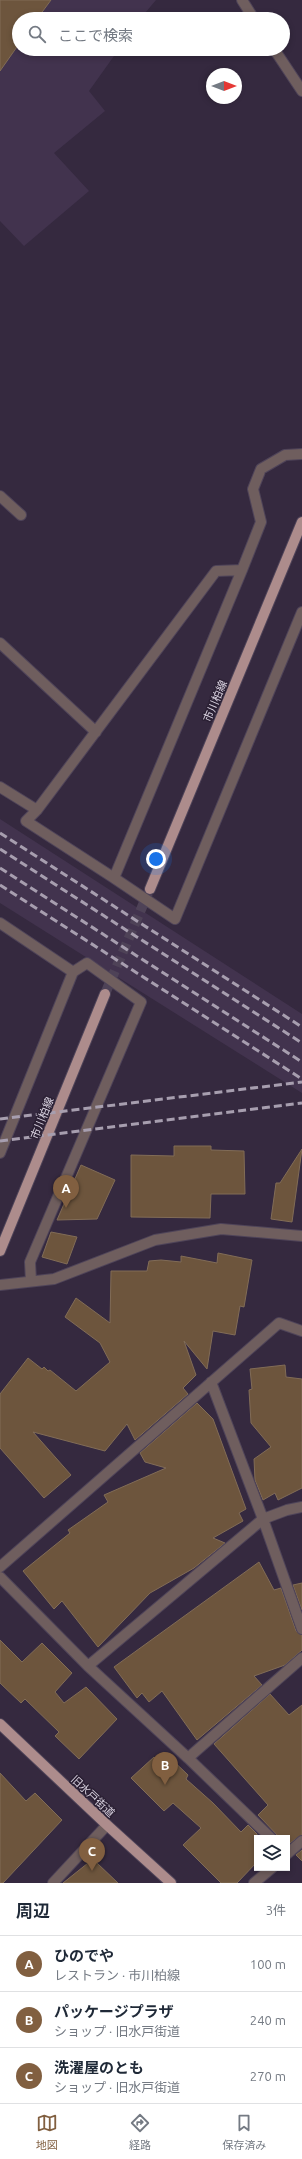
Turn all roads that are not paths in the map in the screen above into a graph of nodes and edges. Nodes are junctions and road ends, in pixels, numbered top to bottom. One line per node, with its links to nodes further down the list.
1 (242, 0): 2 (street)
2 (250, 12)
3 (279, 56): 4 (street)
4 (302, 91)
5 (302, 454): 9 (street)
6 (0, 496): 7 (street)
7 (21, 515)
8 (302, 522): 16 (main road, 市川柏線)
9 (242, 570): 12 (street); 15 (street)
10 (302, 612): 15 (street)
11 (0, 643): 12 (street)
12 (96, 732): 14 (street)
13 (0, 787): 14 (street)
14 (36, 810): 15 (street)
15 (114, 878)
16 (150, 889)
17 (0, 923): 18 (street)
18 (74, 972): 20 (street); 23 (street)
19 (105, 994): 22 (main road, 市川柏線)
20 (0, 1153)
21 (302, 1236): 23 (street)
22 (0, 1251)
23 (31, 1281): 24 (street)
24 (0, 1285)
25 (302, 1331): 26 (street)
26 (211, 1382): 28 (street); 29 (street)
27 (302, 1507): 28 (street)
28 (263, 1519): 31 (street); 33 (street)
29 (0, 1566)
30 (0, 1577): 33 (street)
31 (302, 1629)
32 (302, 1658): 35 (street)
33 (88, 1666): 35 (street)
34 (0, 1724): 36 (main road, 旧水戸街道)
35 (188, 1758): 37 (street)
36 (107, 1825): 41 (street); 42 (main road, 旧水戸街道)
37 (268, 1835)
38 (302, 1841): 39 (street)
39 (290, 1851)
40 (268, 1871): 43 (street)
41 (53, 1883)
42 (172, 1883)
43 (254, 1883)

